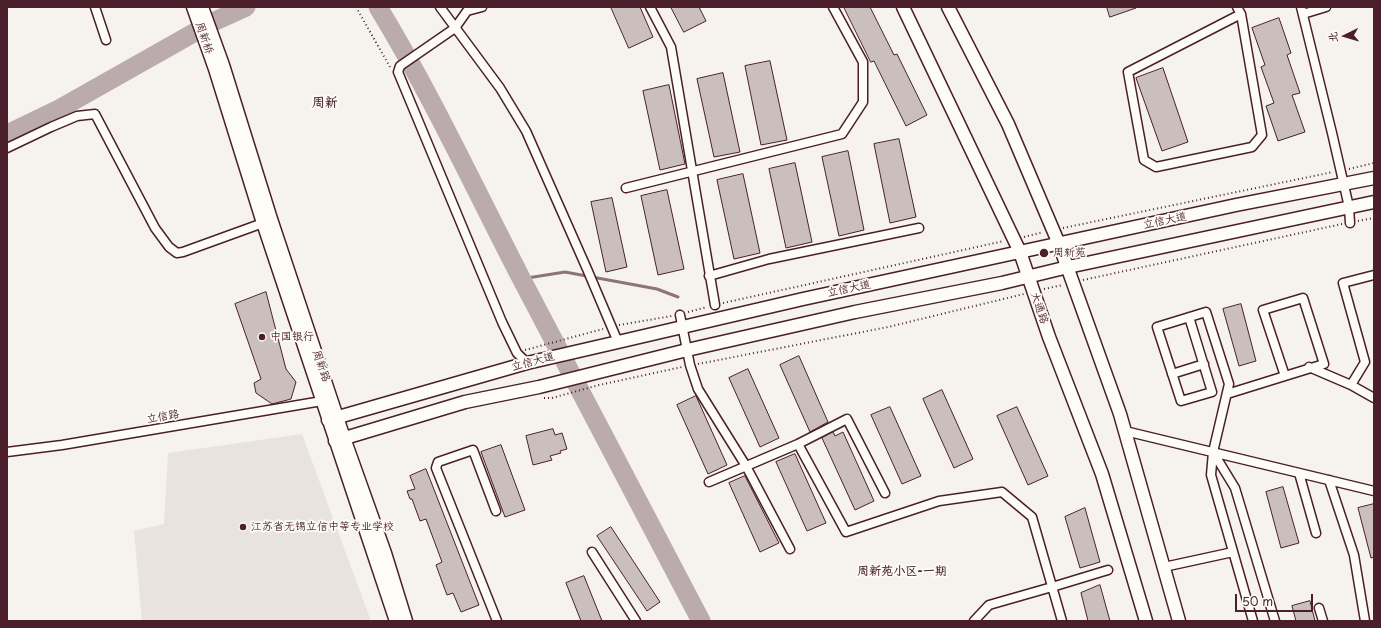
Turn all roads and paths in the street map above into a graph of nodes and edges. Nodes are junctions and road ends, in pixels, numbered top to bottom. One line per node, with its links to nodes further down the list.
1 (95, 7): 15 (street)
2 (193, 7): 17 (street, 周新桥)
3 (202, 7): 17 (street, 周新桥)
4 (356, 7): 16 (path)
5 (440, 7): 14 (street)
6 (482, 7): 14 (street)
7 (650, 7): 21 (street)
8 (833, 7): 21 (street)
9 (902, 7): 32 (street, 大通路)
10 (948, 7): 31 (street)
11 (1326, 7): 12 (street)
12 (1302, 10): 20 (street)
13 (1239, 11): 13 (street)
14 (455, 28): 16 (street); 44 (street)
15 (106, 40)
16 (400, 66): 49 (street)
17 (219, 67): 28 (street, 周新路); 60 (street, 周新路)
18 (7, 148): 28 (street)
19 (1374, 163): 20 (path, 立信大道)
20 (1341, 170): 23 (street); 31 (path, 立信大道)
21 (692, 172): 24 (street); 37 (street)
22 (1374, 178): 23 (street, 立信大道)
23 (1344, 184): 26 (street); 33 (street, 立信大道)
24 (626, 188)
25 (1374, 202): 26 (street)
26 (1349, 208): 29 (street); 35 (street)
27 (1374, 218): 29 (path)
28 (262, 223): 59 (street, 周新路)
29 (1350, 223): 39 (path)
30 (920, 228): 37 (street)
31 (1053, 230): 32 (path, 立信大道); 33 (street)
32 (1014, 239): 34 (street, 大通路); 41 (path, 立信大道)
33 (1060, 244): 34 (street, 立信大道); 35 (street)
34 (1020, 252): 38 (street, 大通路); 45 (street, 立信大道)
35 (1068, 267): 38 (street); 39 (street)
36 (1374, 274): 55 (street)
37 (709, 276): 41 (street)
38 (1028, 277): 40 (street, 大通路); 48 (street)
39 (1073, 282): 40 (path); 61 (street)
40 (1033, 292): 51 (path); 87 (street, 大通路)
41 (715, 305): 42 (path, 立信大道)
42 (680, 315): 44 (path, 立信大道); 45 (street)
43 (1189, 317): 50 (street); 53 (street); 56 (street)
44 (612, 327): 46 (street); 47 (path, 立信大道)
45 (682, 327): 46 (street, 立信大道); 48 (street)
46 (618, 342): 49 (street, 立信大道)
47 (531, 347)
48 (687, 350): 51 (street); 62 (street)
49 (527, 364): 60 (street, 立信大道)
50 (1204, 364): 53 (street); 53 (street)
51 (690, 366): 57 (path); 66 (street)
52 (1309, 367): 54 (street); 54 (street); 55 (street)
53 (1172, 374)
54 (1285, 376): 56 (street)
55 (1351, 385): 58 (street)
56 (1227, 394): 65 (street)
57 (552, 398)
58 (1374, 398)
59 (322, 401): 60 (street, 周新路); 64 (street, 立信路)
60 (333, 419): 62 (street, 周新路)
61 (1125, 431): 65 (street); 77 (street)
62 (340, 439): 81 (street, 周新路); 82 (street, 周新路)
63 (798, 444): 66 (street); 71 (street); 79 (street)
64 (7, 452)
65 (1213, 452): 67 (street); 76 (street); 90 (street)
66 (746, 466): 69 (street); 74 (street)
67 (1299, 473): 68 (street); 73 (street)
68 (1329, 480): 70 (street); 92 (street)
69 (709, 482)
70 (1374, 491)
71 (884, 493)
72 (496, 511): 83 (street)
73 (1316, 533)
74 (790, 548)
75 (592, 552): 84 (street)
76 (1233, 552): 77 (street); 89 (street)
77 (1164, 567): 88 (street)
78 (1108, 570): 79 (street)
79 (1052, 587): 85 (street); 86 (street)
80 (1319, 608): 91 (street)
81 (396, 621)
82 (406, 621)
83 (497, 621)
84 (636, 621)
85 (974, 621)
86 (1062, 621)
87 (1146, 621)
88 (1179, 621)
89 (1253, 621)
90 (1275, 621)
91 (1323, 621)
92 (1366, 621)

